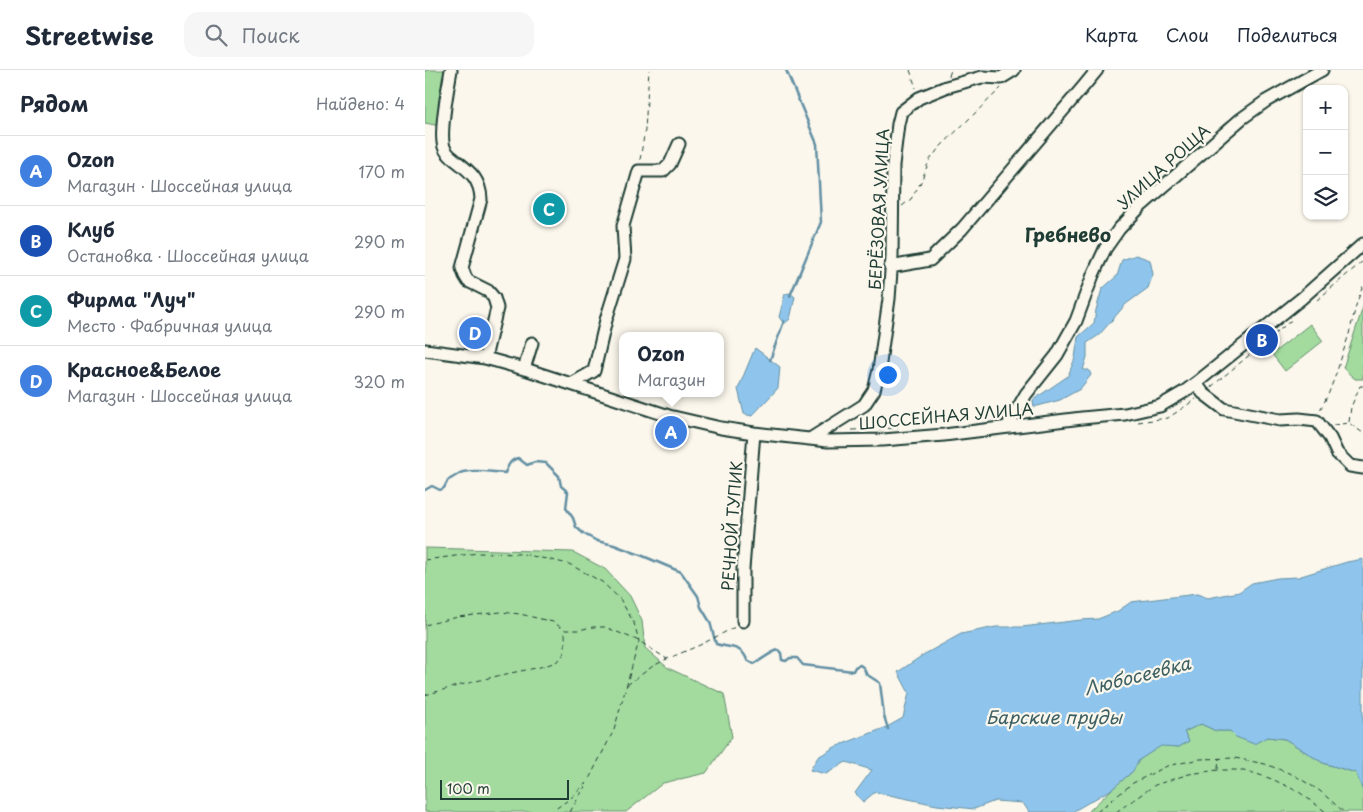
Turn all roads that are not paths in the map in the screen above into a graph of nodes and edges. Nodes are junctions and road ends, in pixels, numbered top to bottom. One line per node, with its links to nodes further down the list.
1 (451, 70): 10 (street)
2 (1014, 70): 7 (street, БЕРЁЗОВАЯ УЛИЦА)
3 (1097, 70): 7 (street)
4 (1322, 70): 15 (street, УЛИЦА РОЩА)
5 (679, 144): 13 (street)
6 (1363, 244): 12 (street, ШОССЕЙНАЯ УЛИЦА)
7 (890, 267): 14 (street, БЕРЁЗОВАЯ УЛИЦА)
8 (533, 343): 11 (street)
9 (425, 350): 10 (street, ШОССЕЙНАЯ УЛИЦА)
10 (485, 358): 11 (street, ШОССЕЙНАЯ УЛИЦА)
11 (524, 370): 13 (street, ШОССЕЙНАЯ УЛИЦА)
12 (1196, 383): 15 (street, ШОССЕЙНАЯ УЛИЦА); 19 (street)
13 (571, 384): 16 (street, ШОССЕЙНАЯ УЛИЦА)
14 (846, 418): 17 (street, БЕРЁЗОВАЯ УЛИЦА); 18 (street)
15 (1007, 427): 18 (street, ШОССЕЙНАЯ УЛИЦА)
16 (754, 433): 17 (street, ШОССЕЙНАЯ УЛИЦА); 20 (street, РЕЧНОЙ ТУПИК)
17 (810, 439): 18 (street, ШОССЕЙНАЯ УЛИЦА)
18 (846, 441)
19 (1363, 468)
20 (740, 623)

